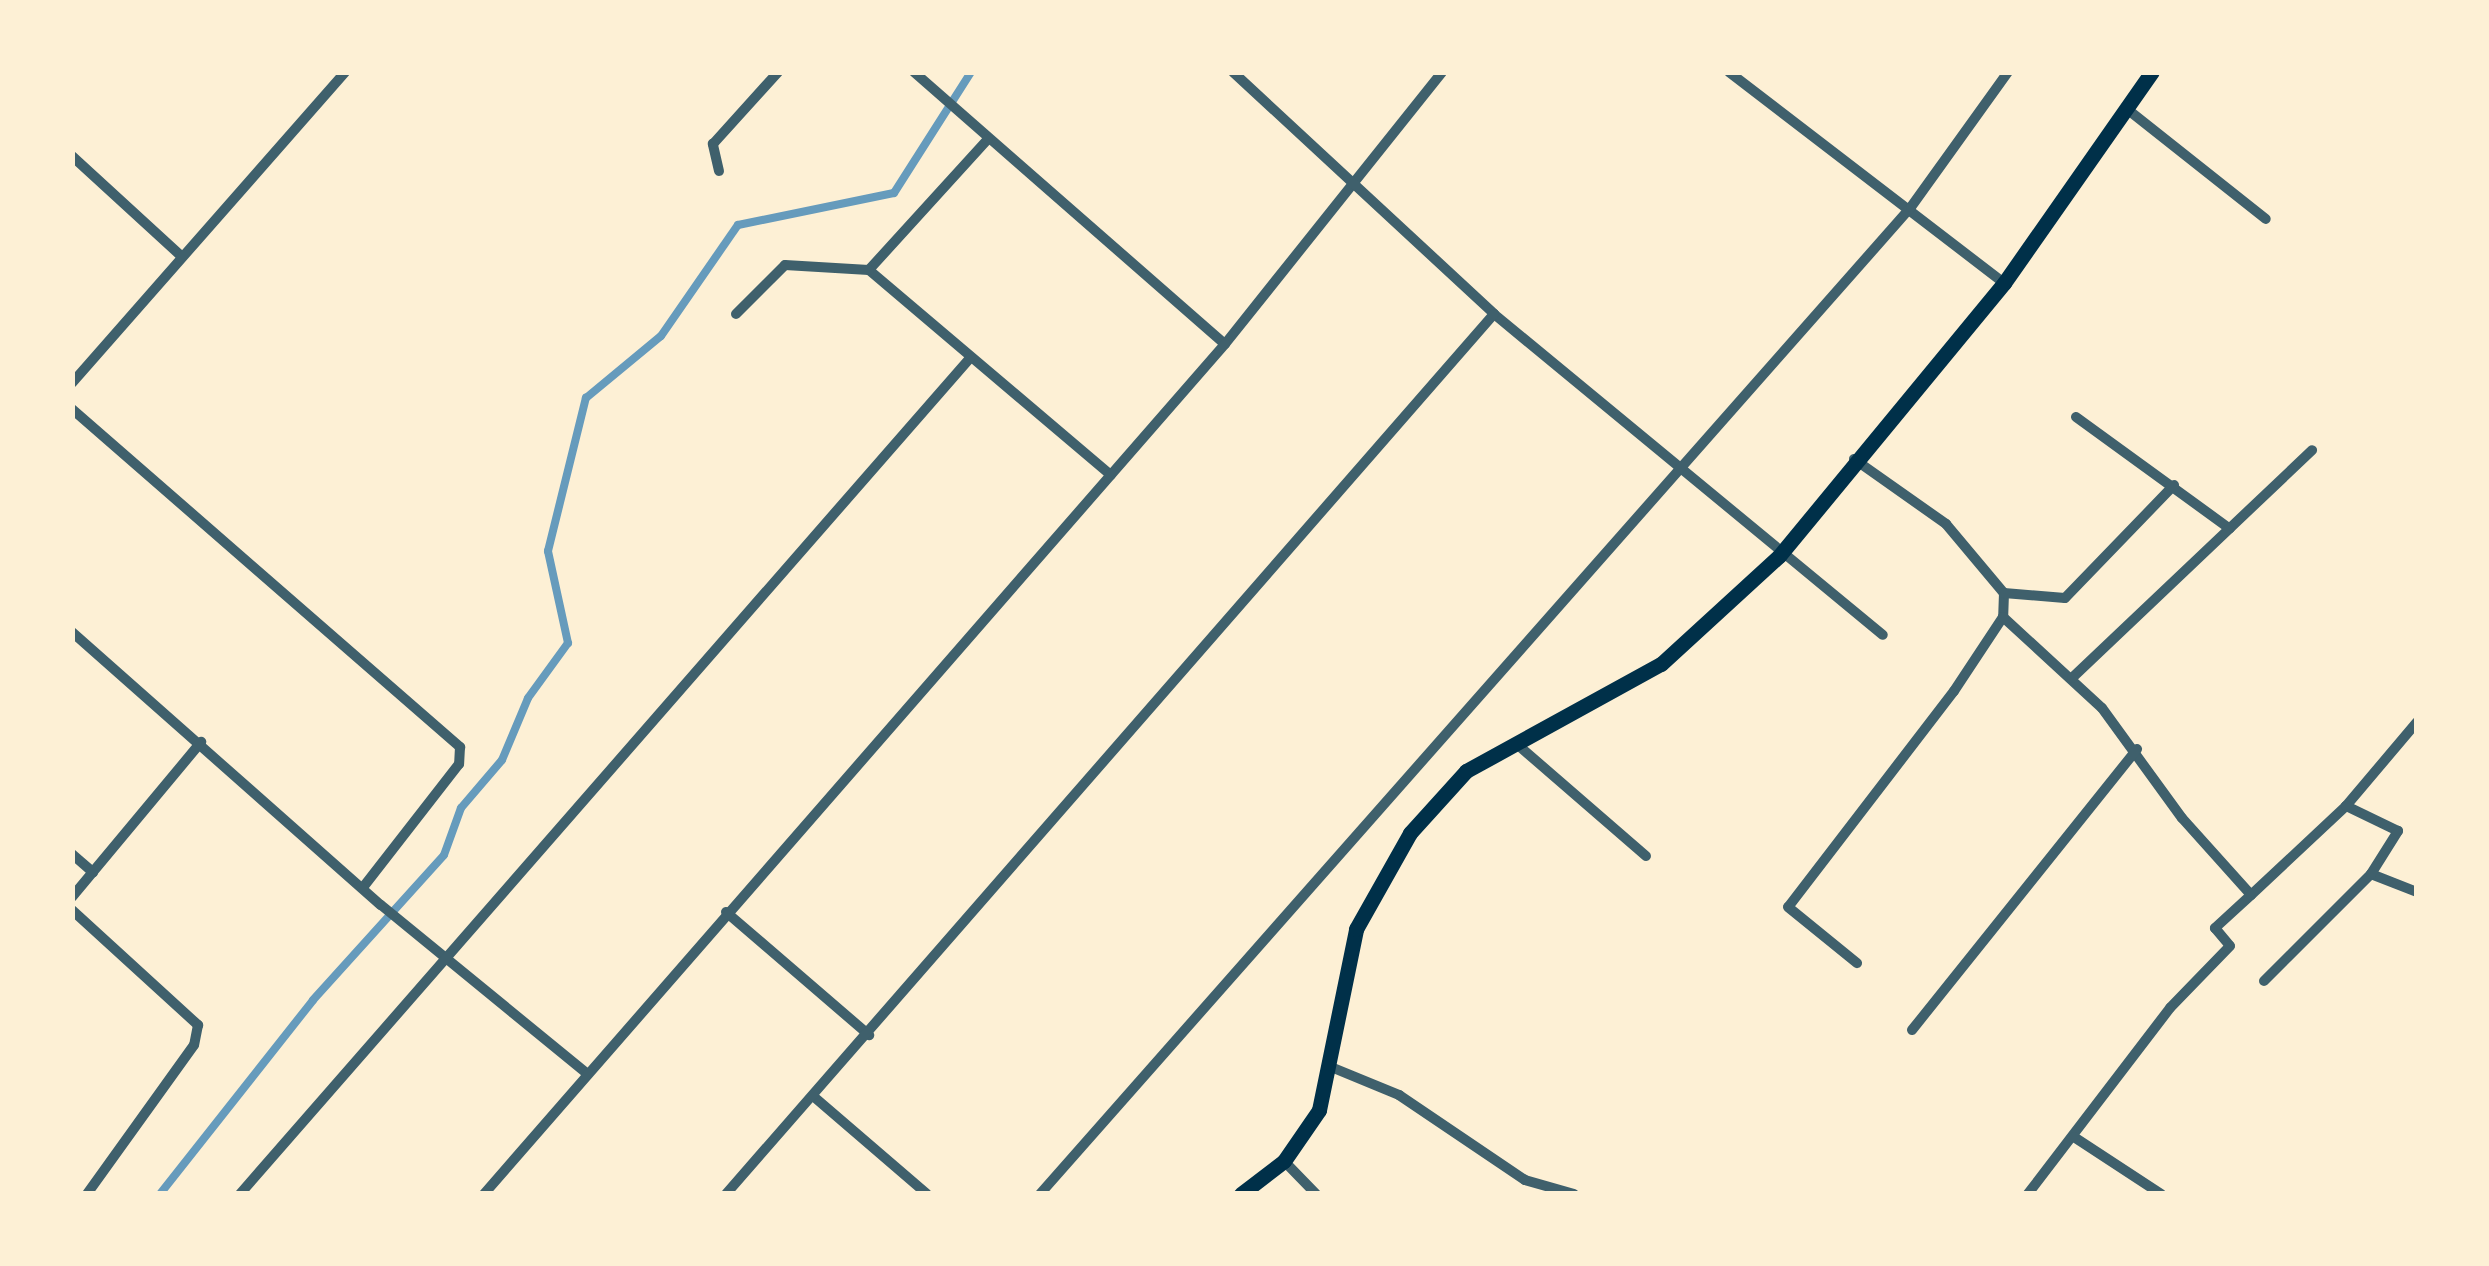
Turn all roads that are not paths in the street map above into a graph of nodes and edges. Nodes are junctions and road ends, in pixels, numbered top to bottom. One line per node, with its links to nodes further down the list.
1 (345, 72): 16 (street)
2 (778, 72): 12 (street)
3 (914, 72): 10 (street)
4 (1233, 72): 13 (street)
5 (1442, 72): 13 (street)
6 (1729, 72): 14 (street)
7 (2008, 72): 14 (street)
8 (2152, 72): 9 (main road)
9 (2127, 109): 15 (street); 18 (main road)
10 (988, 139): 17 (street); 21 (street)
11 (72, 156): 16 (street)
12 (719, 171)
13 (1354, 185): 20 (street); 21 (street)
14 (1911, 207): 18 (street); 28 (street)
15 (2266, 219)
16 (181, 256): 23 (street)
17 (869, 270): 19 (street); 22 (street)
18 (2004, 284): 27 (main road)
19 (736, 314)
20 (1494, 314): 28 (street); 57 (street)
21 (1225, 344): 29 (street)
22 (970, 358): 29 (street); 53 (street)
23 (72, 383)
24 (72, 409): 47 (street)
25 (2076, 417): 30 (street)
26 (2312, 450): 31 (street)
27 (1854, 459): 32 (main road); 33 (street)
28 (1684, 465): 32 (street); 68 (street)
29 (1111, 475): 52 (street)
30 (2174, 485): 31 (street); 33 (street)
31 (2230, 529): 37 (street)
32 (1779, 556): 36 (street); 40 (main road)
33 (2004, 592): 34 (street)
34 (2003, 617): 37 (street); 54 (street)
35 (72, 632): 39 (street)
36 (1883, 635)
37 (2072, 678): 41 (street)
38 (2417, 722): 42 (street)
39 (201, 742): 45 (street); 47 (street)
40 (1519, 746): 44 (street); 58 (main road)
41 (2137, 748): 49 (street); 56 (street)
42 (2346, 806): 46 (street); 49 (street)
43 (72, 854): 45 (street)
44 (1646, 856)
45 (93, 872): 50 (street)
46 (2371, 874): 48 (street); 55 (street)
47 (364, 886): 53 (street)
48 (2417, 892)
49 (2251, 895): 61 (street)
50 (72, 897)
51 (72, 910): 63 (street)
52 (726, 912): 57 (street); 59 (street)
53 (442, 956): 59 (street); 64 (street)
54 (1857, 963)
55 (2264, 981)
56 (1912, 1030)
57 (869, 1035): 60 (street)
58 (1331, 1067): 62 (main road); 71 (street)
59 (585, 1072): 65 (street)
60 (813, 1096): 66 (street); 67 (street)
61 (2074, 1137): 72 (street); 73 (street)
62 (1284, 1161): 69 (main road); 70 (street)
63 (87, 1194)
64 (241, 1194)
65 (484, 1194)
66 (726, 1194)
67 (927, 1194)
68 (1040, 1194)
69 (1241, 1194)
70 (1316, 1194)
71 (1574, 1194)
72 (2028, 1194)
73 (2161, 1194)

